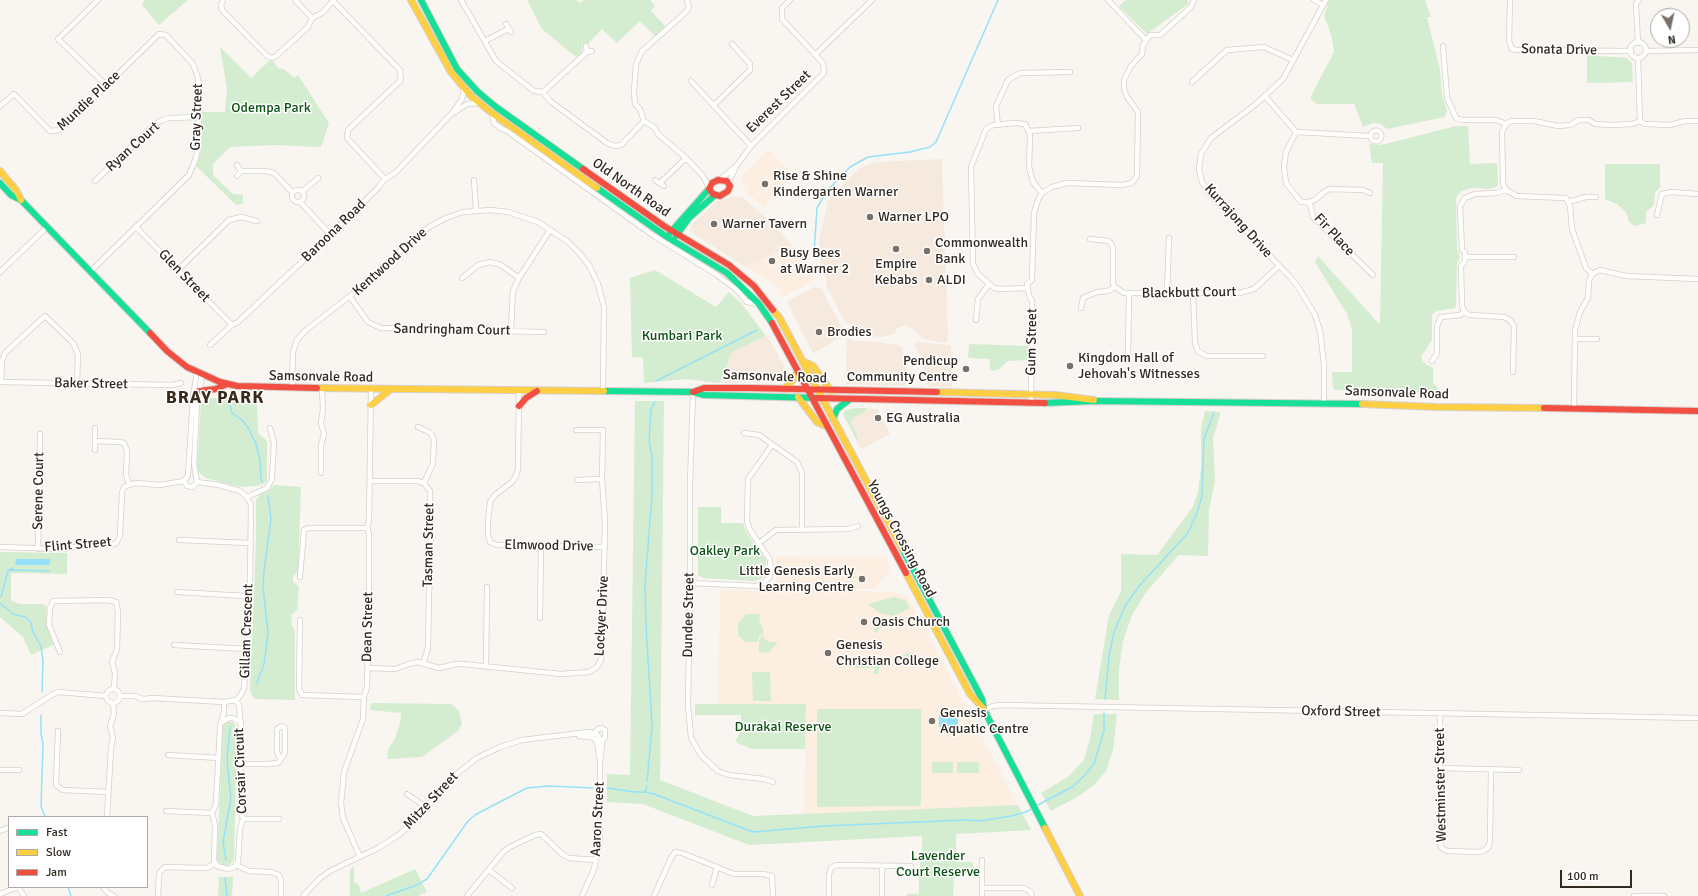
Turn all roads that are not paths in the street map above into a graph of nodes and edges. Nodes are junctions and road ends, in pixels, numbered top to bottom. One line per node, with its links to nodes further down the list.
1 (98, 0): 36 (street)
2 (223, 0): 18 (street)
3 (295, 0): 18 (street)
4 (411, 0): 37 (main road, Old North Road)
5 (421, 0): 91 (main road, Old North Road)
6 (462, 0): 22 (street)
7 (687, 0): 48 (street)
8 (790, 0): 30 (street, Everest Street)
9 (872, 0): 30 (street)
10 (1108, 0): 21 (street)
11 (1194, 0): 21 (street)
12 (1314, 0): 17 (street)
13 (1326, 0): 17 (street, Kurrajong Drive)
14 (1510, 0): 29 (street, Sonata Drive)
15 (1639, 0): 23 (street)
16 (334, 1): 18 (street); 64 (street)
17 (1322, 5): 32 (street, Kurrajong Drive)
18 (312, 18)
19 (508, 28): 22 (street)
20 (160, 34): 36 (street, Mundie Place); 45 (street, Gray Street)
21 (1146, 40): 76 (street)
22 (485, 41): 38 (street)
23 (1638, 43): 27 (street); 29 (street)
24 (732, 44): 41 (street)
25 (1443, 46): 50 (street)
26 (588, 50): 38 (street)
27 (1646, 50): 28 (street); 31 (street)
28 (1698, 50)
29 (1631, 51): 31 (street)
30 (816, 54): 55 (street, Everest Street)
31 (1638, 58): 46 (street)
32 (1293, 60): 35 (street); 39 (street, Kurrajong Drive)
33 (1070, 72): 49 (street)
34 (691, 81): 41 (street)
35 (1192, 82)
36 (104, 83): 42 (street, Mundie Place)
37 (464, 88): 40 (main road, Old North Road); 43 (street, Baroona Road)
38 (543, 92): 48 (street)
39 (1265, 96): 53 (street); 99 (street, Kurrajong Drive)
40 (479, 103): 43 (street, Baroona Road); 44 (main road, Old North Road)
41 (714, 105): 55 (street)
42 (0, 106)
43 (453, 112): 64 (street, Baroona Road)
44 (492, 113): 93 (main road, Old North Road); 115 (street, Old North Road)
45 (198, 117): 68 (street, Ryan Court); 89 (street, Gray Street)
46 (1640, 121): 47 (street); 50 (street)
47 (1698, 121)
48 (644, 122): 56 (street)
49 (998, 124): 52 (street); 108 (street)
50 (1506, 124): 73 (street)
51 (1078, 128): 52 (street)
52 (1028, 131): 76 (street)
53 (1296, 132): 54 (street); 83 (street, Fir Place)
54 (1370, 136)
55 (751, 146): 58 (street, Everest Street)
56 (686, 158): 62 (street); 66 (street)
57 (237, 165): 60 (street)
58 (737, 165): 67 (street, Everest Street); 70 (street, Everest Street)
59 (0, 171): 81 (main road, Samsonvale Road)
60 (241, 171): 61 (street); 75 (street)
61 (237, 176)
62 (703, 176): 69 (street); 72 (street)
63 (318, 178): 74 (street)
64 (385, 179): 92 (street, Baroona Road)
65 (474, 180): 85 (street)
66 (655, 180)
67 (720, 180): 69 (main road, Everest Street); 70 (main road)
68 (95, 181)
69 (714, 182): 72 (main road, Everest Street)
70 (729, 182): 79 (main road, Everest Street)
71 (0, 183): 81 (main road, Samsonvale Road)
72 (709, 188): 79 (main road); 91 (main road, Everest Street)
73 (1506, 190): 84 (street); 97 (street)
74 (303, 191): 75 (street); 82 (street)
75 (292, 192): 82 (street)
76 (1042, 193): 110 (street, Gum Street)
77 (1370, 193): 83 (street)
78 (1698, 194): 86 (street)
79 (715, 195): 91 (main road, Everest Street)
80 (1596, 197): 84 (street)
81 (21, 200): 88 (main road, Samsonvale Road)
82 (300, 202): 92 (street)
83 (1308, 202): 104 (street, Fir Place)
84 (1568, 202): 103 (street)
85 (476, 210): 90 (street, Kentwood Drive); 114 (street, Kentwood Drive)
86 (1657, 215)
87 (257, 221): 101 (street)
88 (47, 227): 100 (street); 102 (main road, Samsonvale Road)
89 (136, 227): 101 (street, Glen Street); 102 (street, Gray Street)
90 (550, 230): 106 (street); 147 (street, Kentwood Drive)
91 (675, 232): 93 (main road, Everest Street); 96 (main road, Everest Street); 128 (main road, Old North Road)
92 (329, 233): 119 (street, Baroona Road)
93 (667, 237): 96 (main road, Old North Road)
94 (1169, 238): 112 (street)
95 (1090, 239): 109 (street)
96 (673, 241): 115 (main road, Old North Road)
97 (1465, 257): 98 (street); 117 (street)
98 (1514, 257)
99 (1279, 266): 113 (street, Blackbutt Court); 156 (street, Kurrajong Drive)
100 (1, 270)
101 (177, 271): 119 (street, Glen Street)
102 (90, 272): 131 (main road, Samsonvale Road)
103 (1592, 274): 107 (street); 122 (street)
104 (1373, 275)
105 (462, 278): 106 (street)
106 (519, 278): 120 (street)
107 (1698, 279)
108 (989, 284): 110 (street); 118 (street)
109 (1114, 285): 111 (street, Blackbutt Court); 116 (street)
110 (1028, 288): 149 (street, Gum Street)
111 (1129, 293): 112 (street, Blackbutt Court); 126 (street)
112 (1167, 294): 113 (street, Blackbutt Court)
113 (1193, 294): 125 (street)
114 (350, 297): 120 (street, Sandringham Court); 136 (street, Kentwood Drive)
115 (759, 304): 129 (main road, Old North Road)
116 (1081, 308)
117 (1464, 312): 127 (street); 130 (street)
118 (976, 320)
119 (232, 325): 124 (street, Baroona Road)
120 (511, 330): 121 (street, Sandringham Court)
121 (544, 332)
122 (1575, 339): 123 (street); 159 (street)
123 (1597, 339)
124 (210, 345)
125 (1263, 356)
126 (1128, 359)
127 (1432, 361)
128 (804, 362): 143 (main road, Old North Road); 146 (main road)
129 (798, 371): 139 (main road); 142 (main road, Old North Road)
130 (1513, 372)
131 (200, 374): 135 (main road, Samsonvale Road); 140 (street); 173 (street)
132 (1, 382): 133 (street, Baker Street); 133 (street)
133 (77, 383): 134 (street, Baker Street)
134 (181, 383)
135 (227, 384): 136 (main road, Samsonvale Road); 140 (main road)
136 (292, 388): 137 (main road, Samsonvale Road)
137 (322, 389): 138 (main road, Samsonvale Road); 172 (street)
138 (371, 389): 141 (main road, Samsonvale Road); 157 (street, Dean Street)
139 (784, 389): 142 (main road, Samsonvale Road); 148 (main road, Samsonvale Road)
140 (198, 390): 174 (street)
141 (391, 390): 144 (main road, Samsonvale Road); 157 (main road)
142 (808, 390): 143 (main road, Samsonvale Road); 151 (main road, Old North Road)
143 (818, 390): 146 (main road, Samsonvale Road); 152 (main road, Old North Road)
144 (519, 391): 145 (main road, Samsonvale Road); 158 (street, Elmwood Drive)
145 (537, 391): 147 (main road, Samsonvale Road); 158 (main road)
146 (831, 391): 149 (main road, Samsonvale Road)
147 (603, 392): 148 (main road, Samsonvale Road)
148 (694, 392): 150 (main road, Samsonvale Road); 194 (street, Dundee Street)
149 (1031, 395): 154 (main road, Samsonvale Road); 155 (street, Gum Street)
150 (798, 397): 151 (main road, Samsonvale Road); 162 (main road)
151 (812, 398): 152 (main road, Samsonvale Road); 162 (main road, Youngs Crossing Road)
152 (822, 398): 153 (main road, Samsonvale Road); 161 (main road, Youngs Crossing Road)
153 (850, 399): 155 (main road, Samsonvale Road); 161 (main road)
154 (1095, 401): 155 (main road, Samsonvale Road); 156 (main road, Samsonvale Road)
155 (1031, 402)
156 (1324, 403): 159 (main road, Samsonvale Road)
157 (371, 405): 178 (street, Dean Street)
158 (519, 406): 189 (street, Elmwood Drive)
159 (1574, 408): 160 (main road, Samsonvale Road)
160 (1698, 411)
161 (833, 419): 213 (main road, Youngs Crossing Road)
162 (826, 426): 213 (main road, Youngs Crossing Road)
163 (418, 427): 180 (street)
164 (95, 428): 169 (street)
165 (270, 428): 182 (street)
166 (576, 430): 175 (street, Lockyer Drive)
167 (744, 433): 170 (street)
168 (40, 434): 192 (street, Serene Court)
169 (95, 441): 171 (street); 181 (street)
170 (772, 445): 185 (street); 188 (street)
171 (95, 450)
172 (321, 473)
173 (188, 475): 174 (street); 177 (street)
174 (195, 476): 179 (street)
175 (602, 479): 176 (street); 191 (street, Lockyer Drive)
176 (577, 480)
177 (184, 481): 179 (street); 181 (street)
178 (370, 481): 180 (street, Tasman Street); 184 (street, Dean Street)
179 (197, 482): 182 (street)
180 (424, 483): 203 (street, Tasman Street)
181 (129, 484): 192 (street, Flint Street)
182 (247, 497): 187 (street, Gillam Crescent)
183 (858, 526): 185 (street)
184 (367, 528): 193 (street); 205 (street, Dean Street)
185 (802, 529): 188 (street)
186 (179, 540): 187 (street)
187 (250, 543): 197 (street, Gillam Crescent)
188 (759, 543): 194 (street)
189 (541, 546): 191 (street, Elmwood Drive); 198 (street)
190 (0, 547): 192 (street, Flint Street)
191 (604, 547): 204 (street, Lockyer Drive)
192 (38, 549)
193 (300, 577)
194 (690, 583): 233 (street, Dundee Street)
195 (487, 587): 204 (street)
196 (177, 592): 197 (street)
197 (246, 596): 201 (street, Gillam Crescent)
198 (540, 618)
199 (300, 620): 209 (street)
200 (174, 645): 201 (street)
201 (247, 649): 210 (street, Gillam Crescent)
202 (60, 652): 206 (street)
203 (423, 664): 204 (street, Lockyer Drive); 205 (street, Lockyer Drive)
204 (486, 667)
205 (368, 668): 209 (street, Dean Street)
206 (114, 689): 207 (street); 208 (street)
207 (106, 696): 212 (street); 215 (street)
208 (120, 696): 211 (street); 212 (street)
209 (364, 697): 244 (street, Dean Street)
210 (236, 700): 211 (street); 216 (street)
211 (224, 702): 214 (street)
212 (113, 703): 234 (street)
213 (984, 710): 217 (street, Oxford Street); 271 (main road, Youngs Crossing Road)
214 (224, 712): 218 (street, Corsair Circuit); 220 (street)
215 (0, 713)
216 (239, 713): 218 (street, Corsair Circuit); 221 (street)
217 (1440, 713): 219 (street, Oxford Street); 228 (street, Westminster Street)
218 (231, 718): 220 (street, Corsair Circuit); 221 (street, Corsair Circuit)
219 (1698, 718)
220 (222, 722): 225 (street, Corsair Circuit)
221 (240, 722): 227 (street, Corsair Circuit)
222 (58, 731): 234 (street)
223 (596, 738): 236 (street, Mitze Street); 245 (street, Aaron Street)
224 (168, 756): 225 (street)
225 (219, 758): 238 (street, Corsair Circuit)
226 (280, 759): 226 (street); 227 (street)
227 (241, 764): 240 (street, Corsair Circuit)
228 (1440, 768): 229 (street); 229 (street, Westminster Street)
229 (1491, 769): 232 (street)
230 (0, 770): 231 (street)
231 (19, 770)
232 (1519, 770)
233 (773, 782)
234 (108, 792): 239 (street)
235 (407, 794): 236 (street)
236 (426, 806): 244 (street, Mitze Street)
237 (166, 811): 238 (street)
238 (212, 813): 247 (street, Corsair Circuit)
239 (107, 816)
240 (244, 819): 241 (street); 248 (street, Corsair Circuit)
241 (279, 819)
242 (7, 828): 243 (street)
243 (0, 831)
244 (360, 857): 262 (street, Mitze Street)
245 (596, 860): 252 (street); 264 (street, Aaron Street)
246 (982, 860): 257 (street)
247 (215, 863): 248 (street); 260 (street)
248 (236, 865): 261 (street)
249 (882, 866): 250 (street); 267 (street); 268 (street)
250 (912, 866)
251 (717, 867): 253 (street); 265 (street); 266 (street)
252 (489, 870): 256 (street); 263 (street)
253 (712, 884)
254 (15, 888): 258 (street)
255 (104, 888): 259 (street)
256 (512, 888)
257 (982, 888): 269 (street); 270 (street)
258 (0, 894)
259 (114, 896)
260 (158, 896)
261 (281, 896)
262 (302, 896)
263 (467, 896)
264 (582, 896)
265 (654, 896)
266 (773, 896)
267 (829, 896)
268 (882, 896)
269 (982, 896)
270 (1032, 896)
271 (1080, 896)
272 (1634, 896): 273 (street)
273 (1664, 896)

